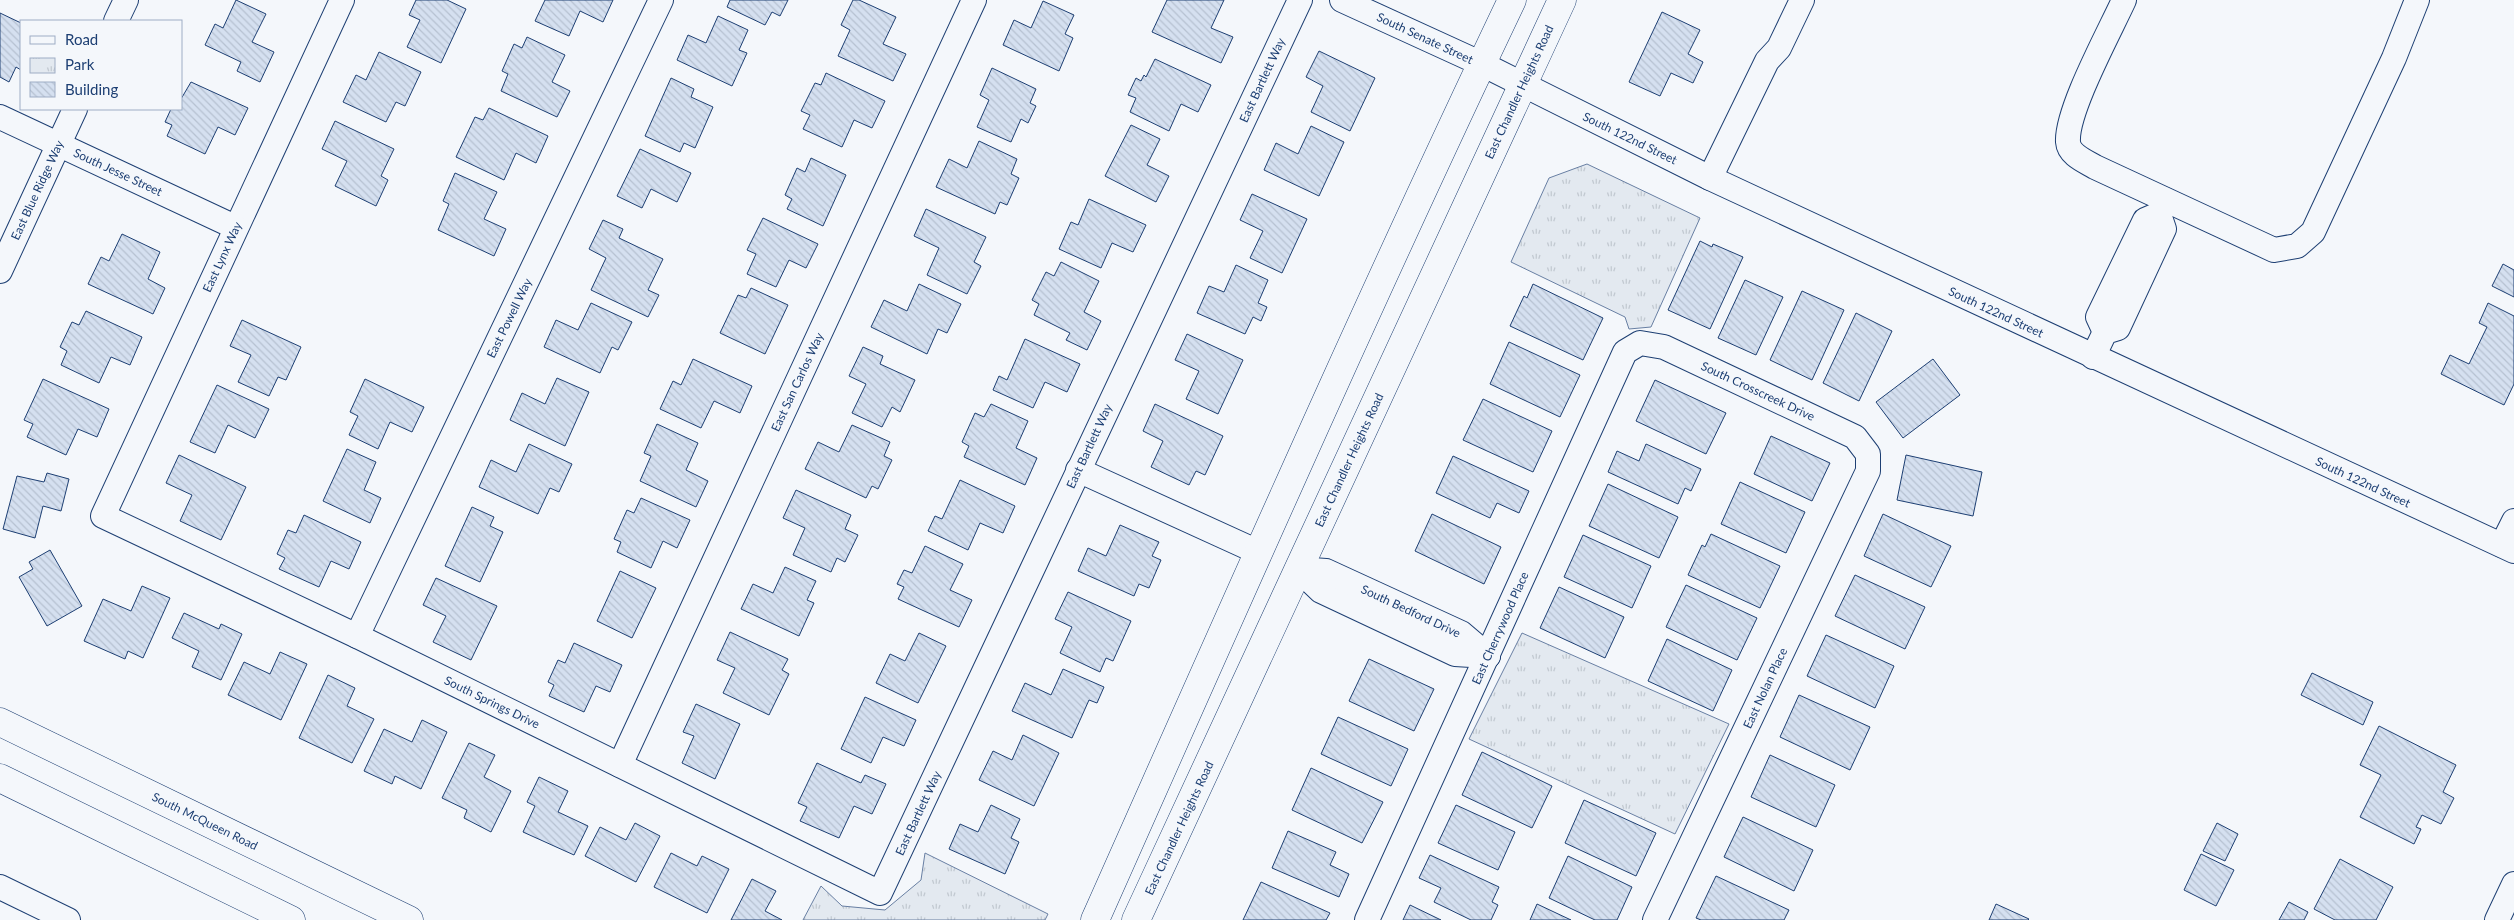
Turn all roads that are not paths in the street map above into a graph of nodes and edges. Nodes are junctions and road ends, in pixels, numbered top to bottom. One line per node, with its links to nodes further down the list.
1 (126, 0): 12 (street)
2 (342, 0): 20 (street, East Lynx Way)
3 (661, 0): 31 (street, East Powell Way)
4 (974, 0): 34 (street, East San Carlos Way)
5 (1300, 0): 25 (street, East Bartlett Way)
6 (1342, 0): 13 (street, South Senate Street)
7 (1512, 0): 13 (main road)
8 (1562, 0): 14 (main road, East Chandler Heights Road)
9 (1802, 0): 18 (street)
10 (2124, 0): 19 (street)
11 (2417, 0): 19 (street)
12 (116, 20)
13 (1482, 64): 14 (street, South 122nd Street); 29 (main road)
14 (1522, 85): 18 (street, South 122nd Street); 30 (main road, East Chandler Heights Road)
15 (75, 110): 17 (street, East Blue Ridge Way)
16 (0, 117): 17 (street, South Jesse Street)
17 (58, 144): 20 (street, South Jesse Street); 21 (street, East Blue Ridge Way)
18 (1710, 178): 23 (street, South 122nd Street)
19 (2162, 206): 23 (street)
20 (236, 227): 26 (street, East Lynx Way)
21 (0, 271)
22 (1640, 342): 24 (street, South Crosscreek Drive); 32 (street, East Cherrywood Place)
23 (2093, 357): 28 (street, South 122nd Street)
24 (1868, 454): 45 (street, East Nolan Place)
25 (1078, 470): 29 (street); 38 (street, East Bartlett Way)
26 (103, 516): 31 (street, South Springs Drive)
27 (2514, 521): 28 (street)
28 (2508, 548)
29 (1258, 552): 30 (main road); 42 (main road)
30 (1298, 569): 32 (street, South Bedford Drive); 43 (main road, East Chandler Heights Road)
31 (357, 636): 34 (street, South Springs Drive)
32 (1488, 656): 44 (street, East Cherrywood Place)
33 (0, 722): 41 (main road, South McQueen Road)
34 (620, 764): 38 (street, South Springs Drive)
35 (0, 778): 40 (main road)
36 (2514, 884): 46 (street)
37 (0, 887): 39 (street)
38 (880, 893)
39 (68, 920)
40 (291, 920)
41 (409, 920)
42 (1095, 920)
43 (1136, 920)
44 (1367, 920)
45 (1655, 920)
46 (2497, 920)

